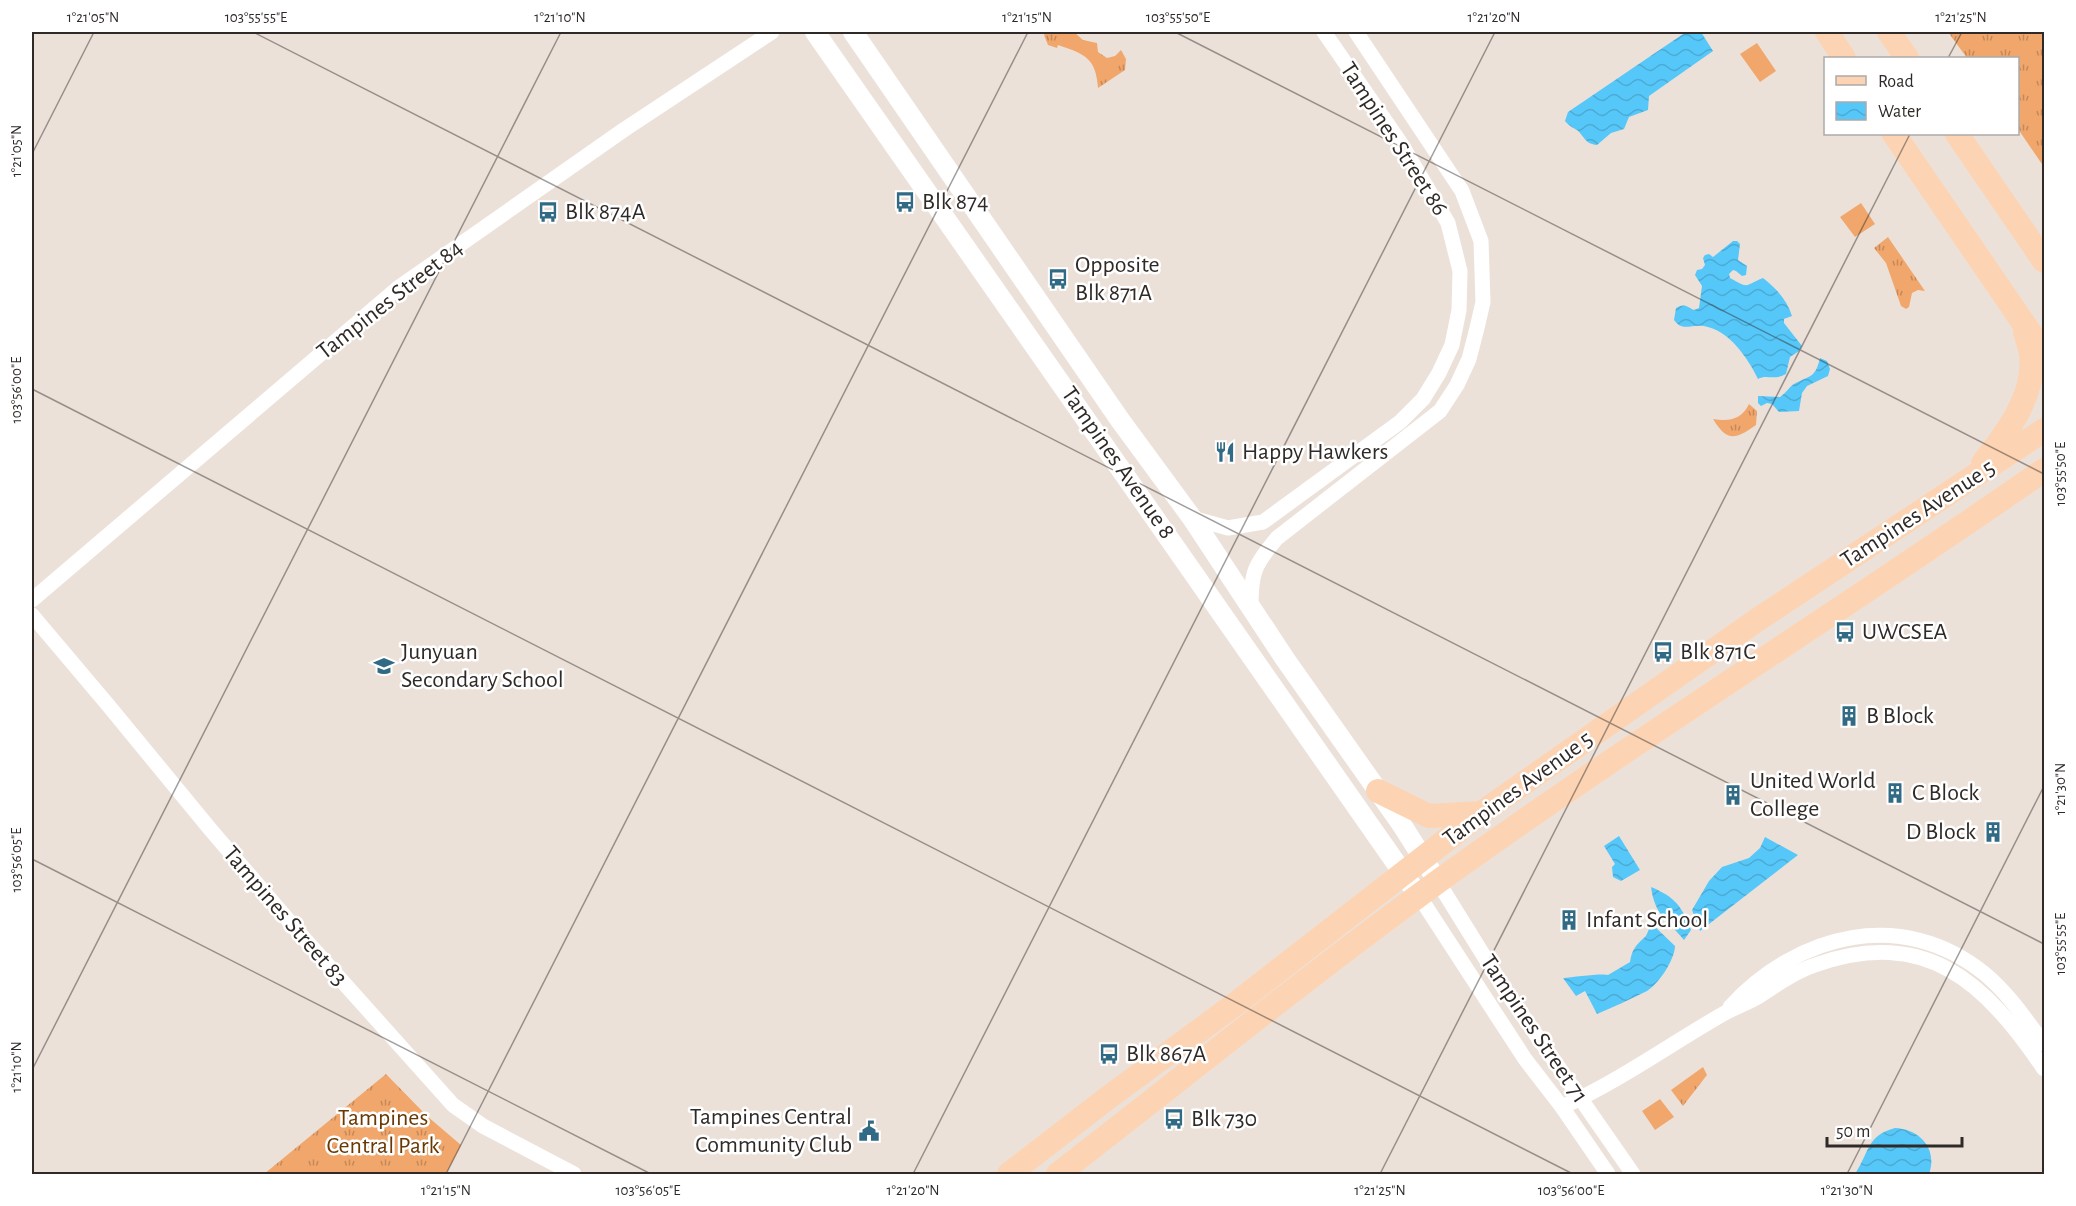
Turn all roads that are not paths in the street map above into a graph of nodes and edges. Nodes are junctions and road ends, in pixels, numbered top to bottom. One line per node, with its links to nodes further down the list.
1 (772, 32): 25 (street, Tampines Street 84)
2 (815, 32): 30 (street, Tampines Avenue 8)
3 (853, 32): 11 (street, Tampines Avenue 8)
4 (871, 32): 11 (street)
5 (1324, 32): 22 (street, Tampines Street 86)
6 (1356, 32): 23 (street, Tampines Street 86)
7 (1827, 32): 9 (main road)
8 (1889, 32): 10 (main road)
9 (1843, 57)
10 (1906, 57)
11 (876, 64): 24 (street, Tampines Avenue 8)
12 (1895, 135): 15 (main road)
13 (1959, 135): 14 (main road)
14 (2044, 261)
15 (2023, 324): 16 (main road); 19 (main road)
16 (2044, 353)
17 (2044, 430): 19 (main road, Tampines Avenue 5)
18 (2044, 470): 21 (main road, Tampines Avenue 5)
19 (1970, 479): 29 (main road, Tampines Avenue 5)
20 (2044, 482): 21 (main road)
21 (2016, 490): 31 (main road, Tampines Avenue 5)
22 (1302, 493): 23 (street); 24 (street, Tampines Street 86)
23 (1313, 508): 26 (street, Tampines Street 86)
24 (1192, 518): 26 (street, Tampines Avenue 8)
25 (32, 600)
26 (1251, 607): 28 (street, Tampines Avenue 8)
27 (32, 615): 37 (street, Tampines Street 83)
28 (1378, 792): 29 (main road); 30 (street, Tampines Avenue 8)
29 (1481, 813): 30 (main road, Tampines Avenue 5)
30 (1414, 866): 31 (street, Tampines Avenue 8); 38 (main road, Tampines Avenue 5)
31 (1429, 889): 35 (street, Tampines Street 71); 36 (street, Tampines Street 71); 39 (main road, Tampines Avenue 5)
32 (1723, 1014): 33 (street); 34 (street); 35 (street)
33 (2044, 1044)
34 (2044, 1069)
35 (1580, 1099): 36 (street); 41 (street, Tampines Street 71)
36 (1562, 1107): 40 (street, Tampines Street 71)
37 (574, 1174)
38 (1009, 1174)
39 (1058, 1174)
40 (1608, 1174)
41 (1633, 1174)

